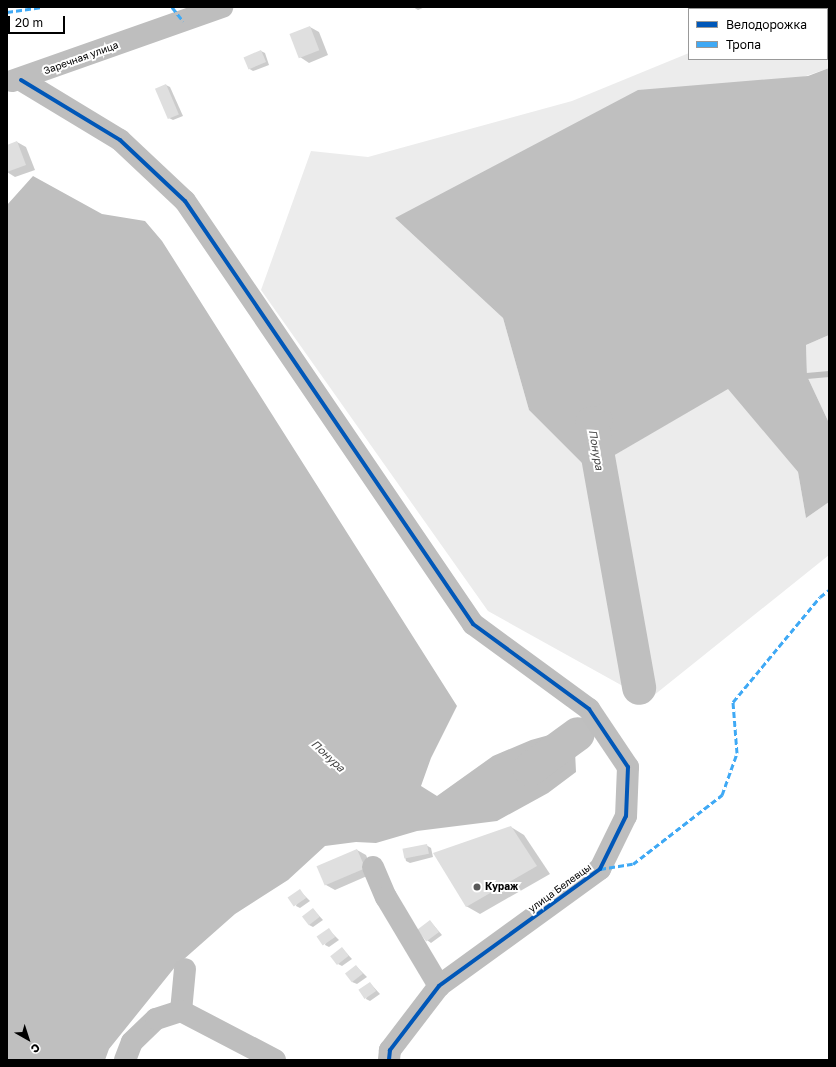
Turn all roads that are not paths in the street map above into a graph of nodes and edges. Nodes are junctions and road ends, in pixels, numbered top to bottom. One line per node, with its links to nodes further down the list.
1 (222, 7): 2 (street, Заречная улица)
2 (14, 81): 5 (street, улица Белевцы)
3 (373, 867): 5 (street)
4 (185, 969): 6 (street)
5 (439, 986): 9 (street, улица Белевцы)
6 (181, 1011): 7 (street); 8 (street)
7 (125, 1060)
8 (275, 1060)
9 (389, 1060)

